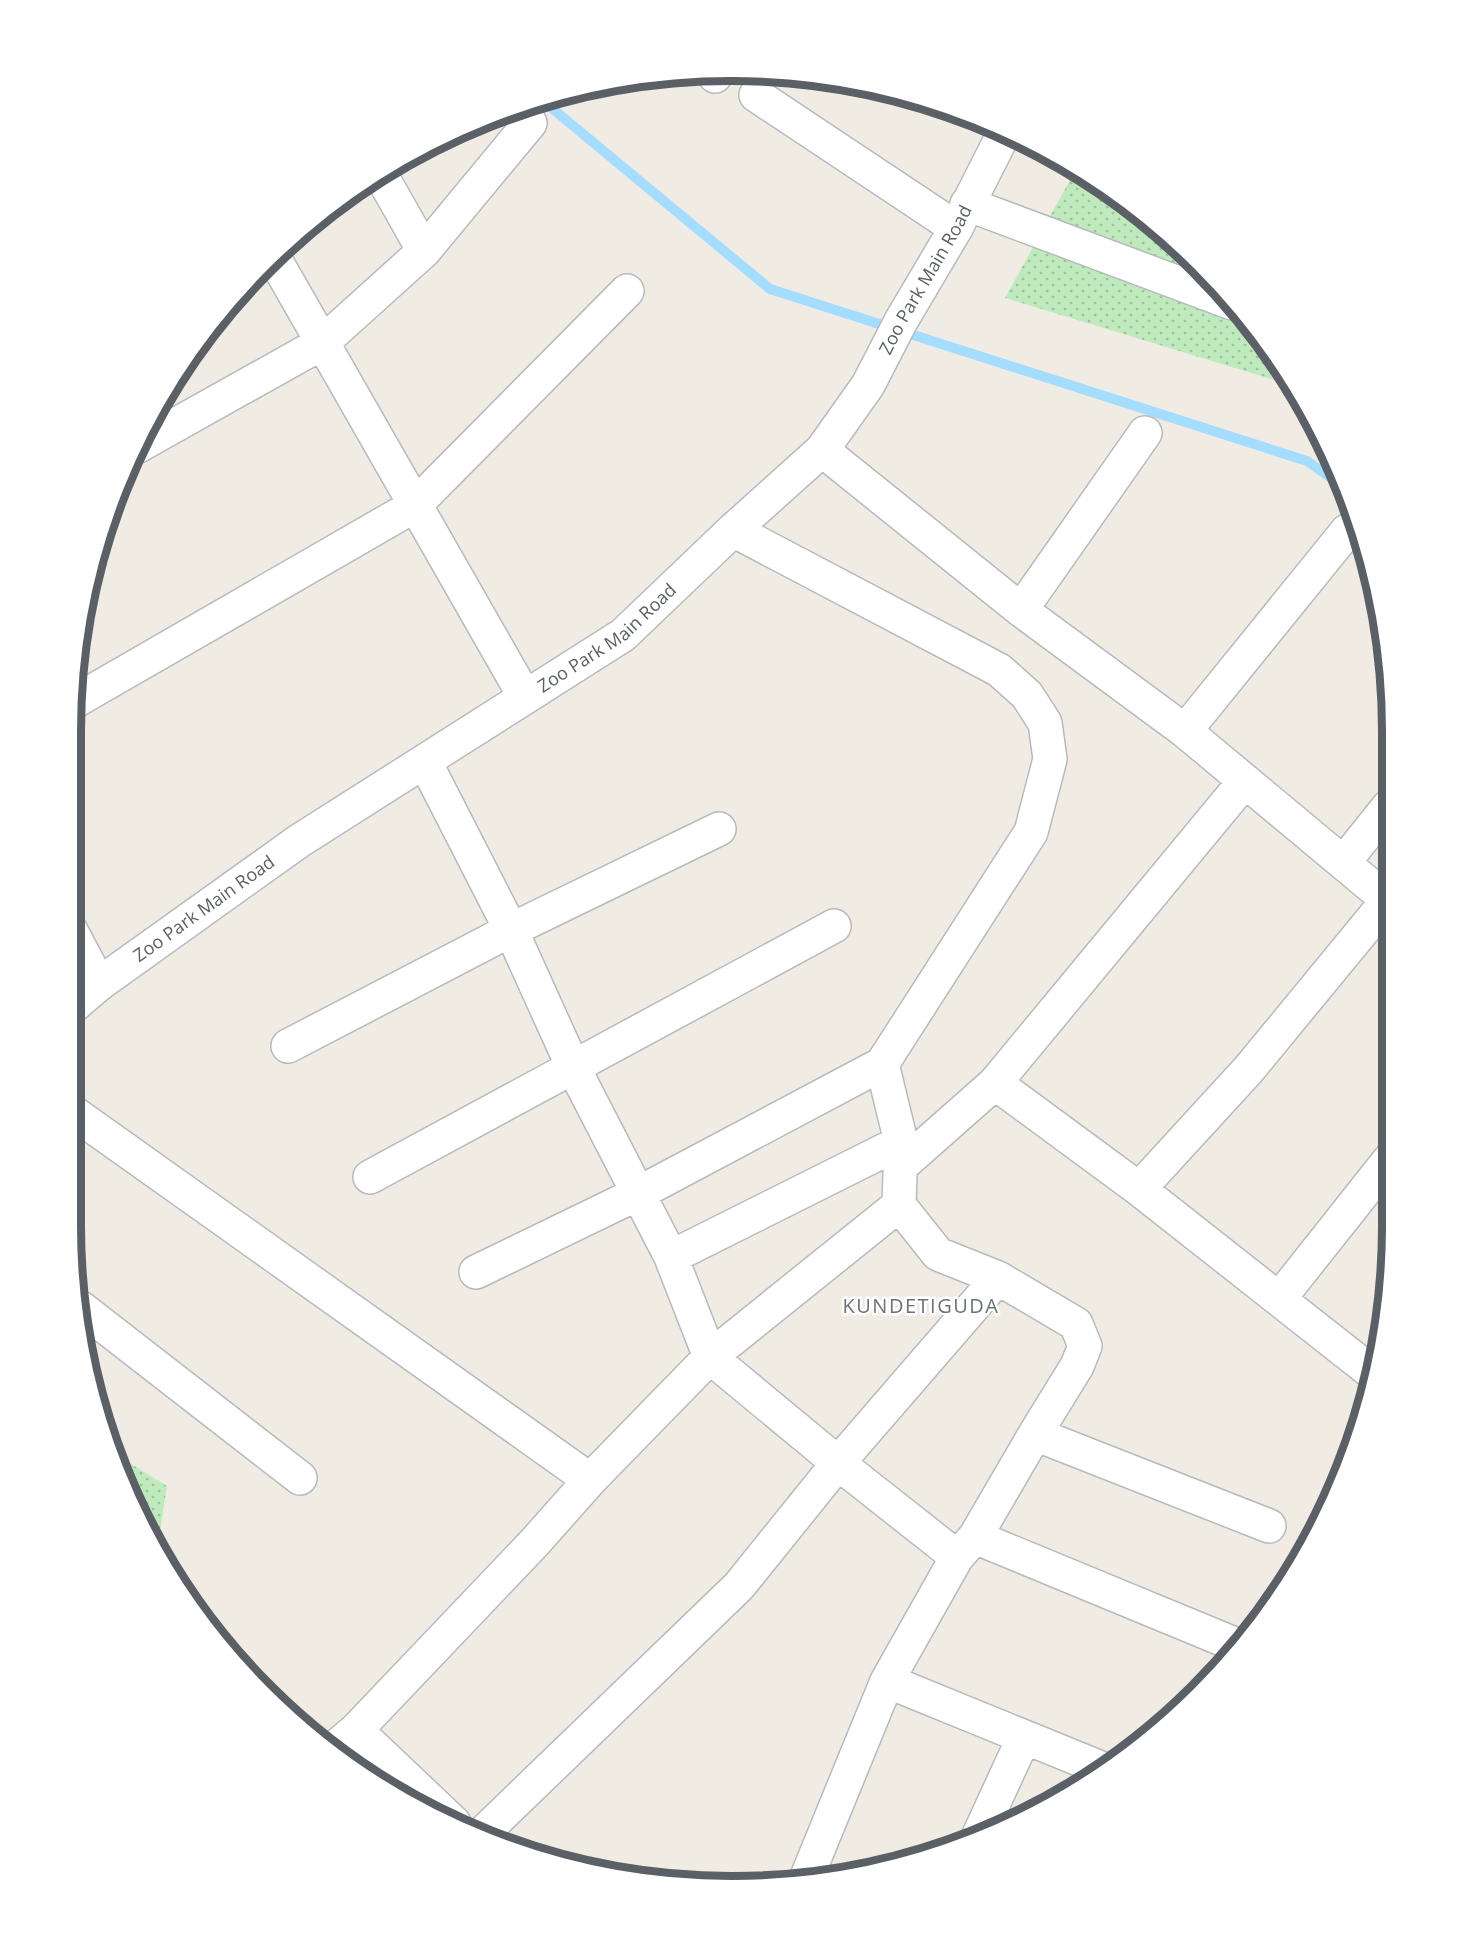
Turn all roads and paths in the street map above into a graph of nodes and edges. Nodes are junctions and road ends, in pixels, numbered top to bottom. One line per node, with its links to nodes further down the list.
1 (756, 94): 5 (street)
2 (530, 123): 6 (street)
3 (1000, 140): 5 (street, Zoo Park Main Road)
4 (385, 182): 6 (street)
5 (962, 216): 9 (street); 13 (street, Zoo Park Main Road)
6 (424, 251): 10 (street)
7 (278, 266): 10 (street)
8 (627, 291): 14 (street)
9 (1216, 298)
10 (321, 343): 12 (street); 14 (street)
11 (1145, 433): 17 (street)
12 (151, 439)
13 (822, 450): 15 (street, Zoo Park Main Road); 17 (street)
14 (414, 506): 18 (street); 19 (street)
15 (733, 530): 19 (street, Zoo Park Main Road); 34 (street)
16 (1347, 531): 20 (street)
17 (1021, 610): 20 (street)
18 (82, 697)
19 (525, 697): 21 (street, Zoo Park Main Road)
20 (1185, 732): 22 (street)
21 (425, 762): 29 (street); 31 (street, Zoo Park Main Road)
22 (1244, 782): 25 (street); 36 (street)
23 (1382, 814): 25 (street)
24 (719, 829): 29 (street)
25 (1344, 862): 26 (street)
26 (1382, 896)
27 (1382, 908): 41 (street)
28 (834, 926): 35 (street)
29 (511, 930): 33 (street); 35 (street)
30 (81, 950): 31 (street)
31 (99, 984): 32 (street, Zoo Park Main Road)
32 (81, 999)
33 (288, 1046)
34 (882, 1064): 38 (street); 42 (street)
35 (573, 1067): 40 (street); 42 (street)
36 (995, 1083): 38 (street); 41 (street)
37 (81, 1118): 54 (street)
38 (901, 1154): 43 (street); 44 (street)
39 (1382, 1169): 47 (street)
40 (370, 1177)
41 (1139, 1189): 47 (street)
42 (639, 1193): 44 (street); 45 (street)
43 (899, 1204): 46 (street); 49 (street)
44 (671, 1257): 49 (street)
45 (476, 1272)
46 (998, 1278): 51 (street); 52 (street)
47 (1279, 1299): 50 (street)
48 (87, 1313): 53 (street)
49 (710, 1357): 52 (street); 54 (street)
50 (1366, 1368)
51 (1035, 1434): 55 (street); 56 (street)
52 (838, 1463): 56 (street); 65 (street)
53 (300, 1479)
54 (590, 1480): 59 (street)
55 (1269, 1526)
56 (966, 1547): 57 (street); 58 (street)
57 (1230, 1643)
58 (887, 1681): 60 (street); 66 (street)
59 (356, 1730): 61 (street); 63 (street)
60 (1024, 1737): 62 (street); 64 (street)
61 (339, 1744)
62 (1094, 1765)
63 (433, 1803)
64 (984, 1824)
65 (488, 1828)
66 (809, 1871)

